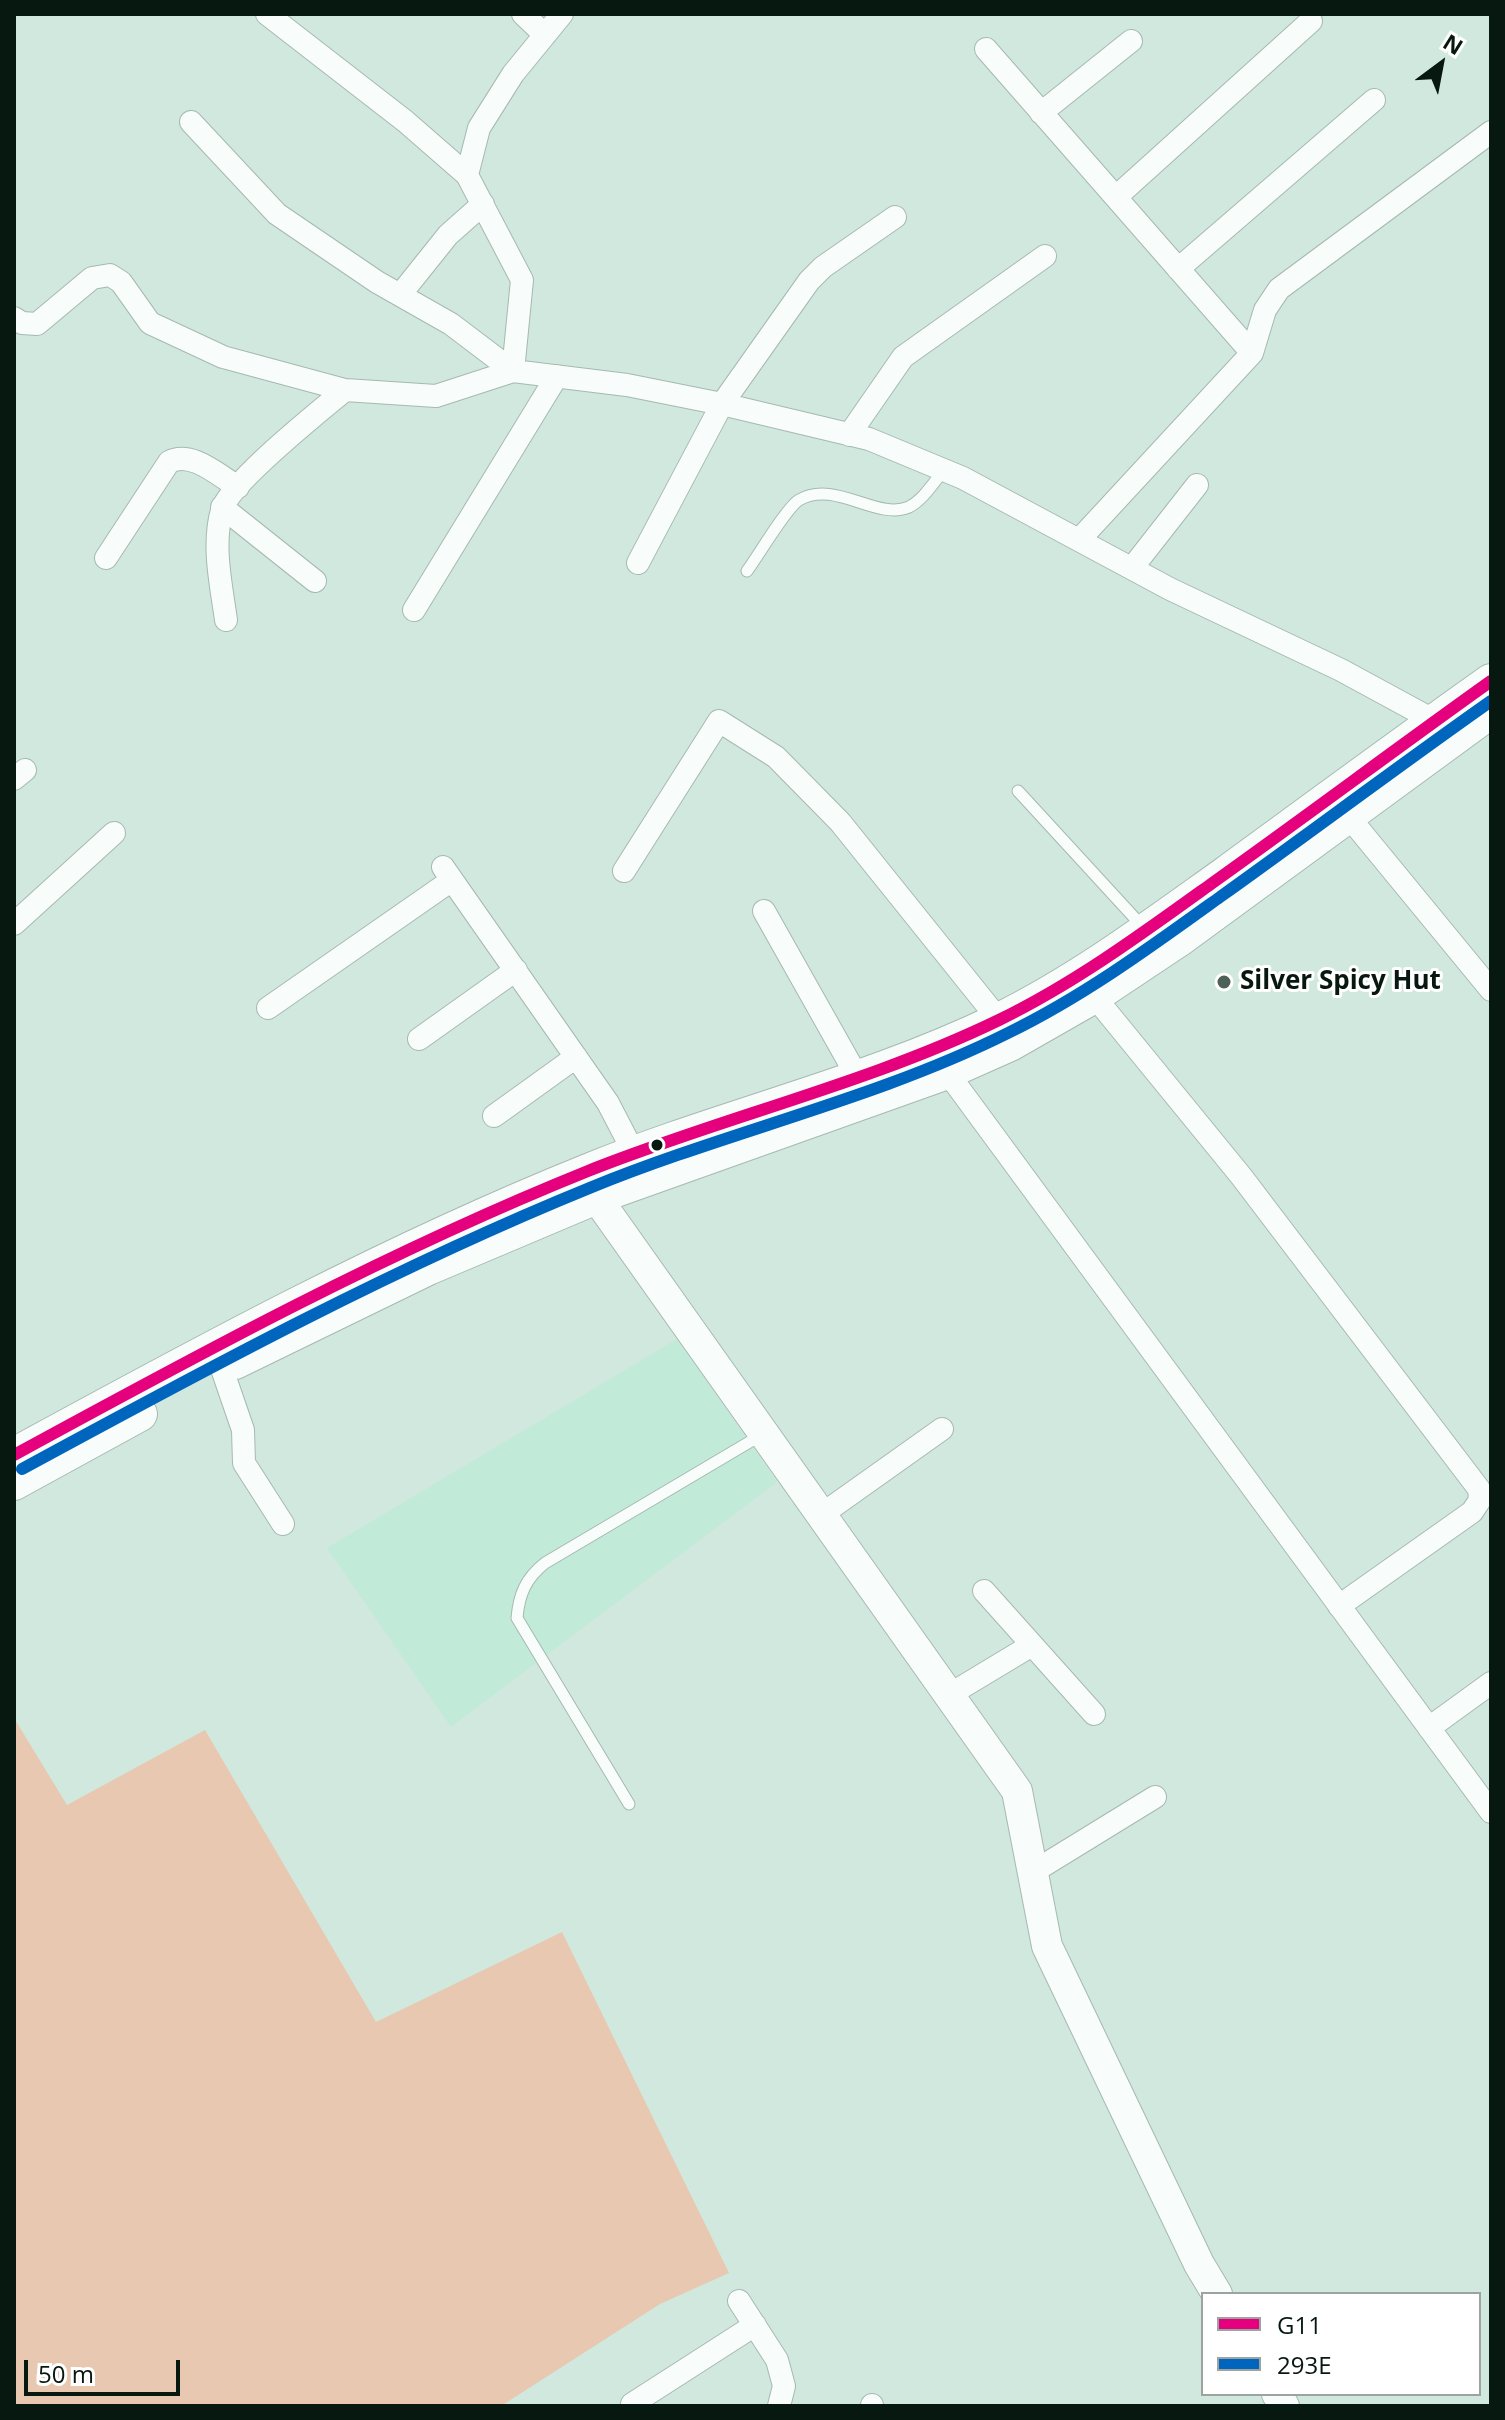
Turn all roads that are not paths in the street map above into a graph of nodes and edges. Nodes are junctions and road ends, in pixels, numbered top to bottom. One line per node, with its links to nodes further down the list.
1 (267, 14): 12 (street)
2 (523, 14): 5 (street)
3 (562, 14): 5 (street)
4 (1311, 21): 13 (street)
5 (545, 35): 12 (street)
6 (1131, 41): 9 (street)
7 (986, 49): 9 (street)
8 (1374, 100): 17 (street)
9 (1041, 113): 13 (street)
10 (191, 122): 18 (street)
11 (1491, 132): 20 (street)
12 (467, 175): 14 (street)
13 (1116, 197): 17 (street)
14 (483, 204): 18 (street); 21 (street)
15 (895, 217): 24 (street)
16 (1045, 256): 25 (street)
17 (1178, 269): 20 (street)
18 (400, 295): 21 (street)
19 (14, 318): 23 (street)
20 (1252, 353): 30 (street)
21 (513, 371): 22 (street); 23 (street)
22 (557, 376): 24 (street); 36 (street)
23 (345, 390): 28 (street)
24 (722, 404): 25 (street); 32 (street)
25 (849, 435): 26 (street)
26 (944, 470): 30 (street); 34 (lane)
27 (1197, 485): 33 (street)
28 (238, 487): 29 (street); 31 (street)
29 (222, 507): 35 (street); 37 (street)
30 (1079, 540): 33 (street)
31 (106, 558)
32 (638, 563)
33 (1132, 568): 40 (street)
34 (747, 571)
35 (315, 581)
36 (414, 610)
37 (226, 620)
38 (1491, 681): 40 (main road)
39 (1491, 711): 40 (main road)
40 (1446, 727): 42 (main road); 47 (main road)
41 (1018, 791): 47 (lane)
42 (1348, 816): 49 (street); 50 (main road)
43 (114, 833): 46 (street)
44 (624, 871): 52 (street)
45 (764, 911): 56 (street)
46 (14, 924)
47 (1146, 930): 52 (main road)
48 (516, 970): 51 (street); 53 (street); 54 (street)
49 (1491, 990)
50 (1094, 996): 52 (main road); 68 (street)
51 (268, 1008)
52 (1004, 1032): 55 (main road); 56 (main road)
53 (419, 1039)
54 (576, 1057): 57 (street); 58 (street)
55 (947, 1072): 59 (main road); 68 (street)
56 (858, 1078): 58 (main road)
57 (494, 1116)
58 (634, 1153): 59 (main road)
59 (591, 1184): 60 (main road); 62 (street); 63 (main road)
60 (222, 1369): 64 (main road); 66 (street)
61 (942, 1429): 65 (street)
62 (763, 1433): 65 (street); 75 (lane)
63 (14, 1455)
64 (14, 1483)
65 (821, 1515): 71 (street)
66 (283, 1524)
67 (984, 1591): 69 (street)
68 (1339, 1606): 73 (street)
69 (1032, 1645): 71 (street); 72 (street)
70 (1491, 1683): 73 (street)
71 (949, 1695): 77 (street)
72 (1094, 1714)
73 (1429, 1728): 76 (street)
74 (1155, 1797): 77 (street)
75 (629, 1804)
76 (1489, 1804)
77 (1033, 1872): 78 (street)
78 (1216, 2292)
79 (739, 2301): 80 (street)
80 (755, 2325): 81 (street); 82 (street)
81 (632, 2404)
82 (779, 2406)

